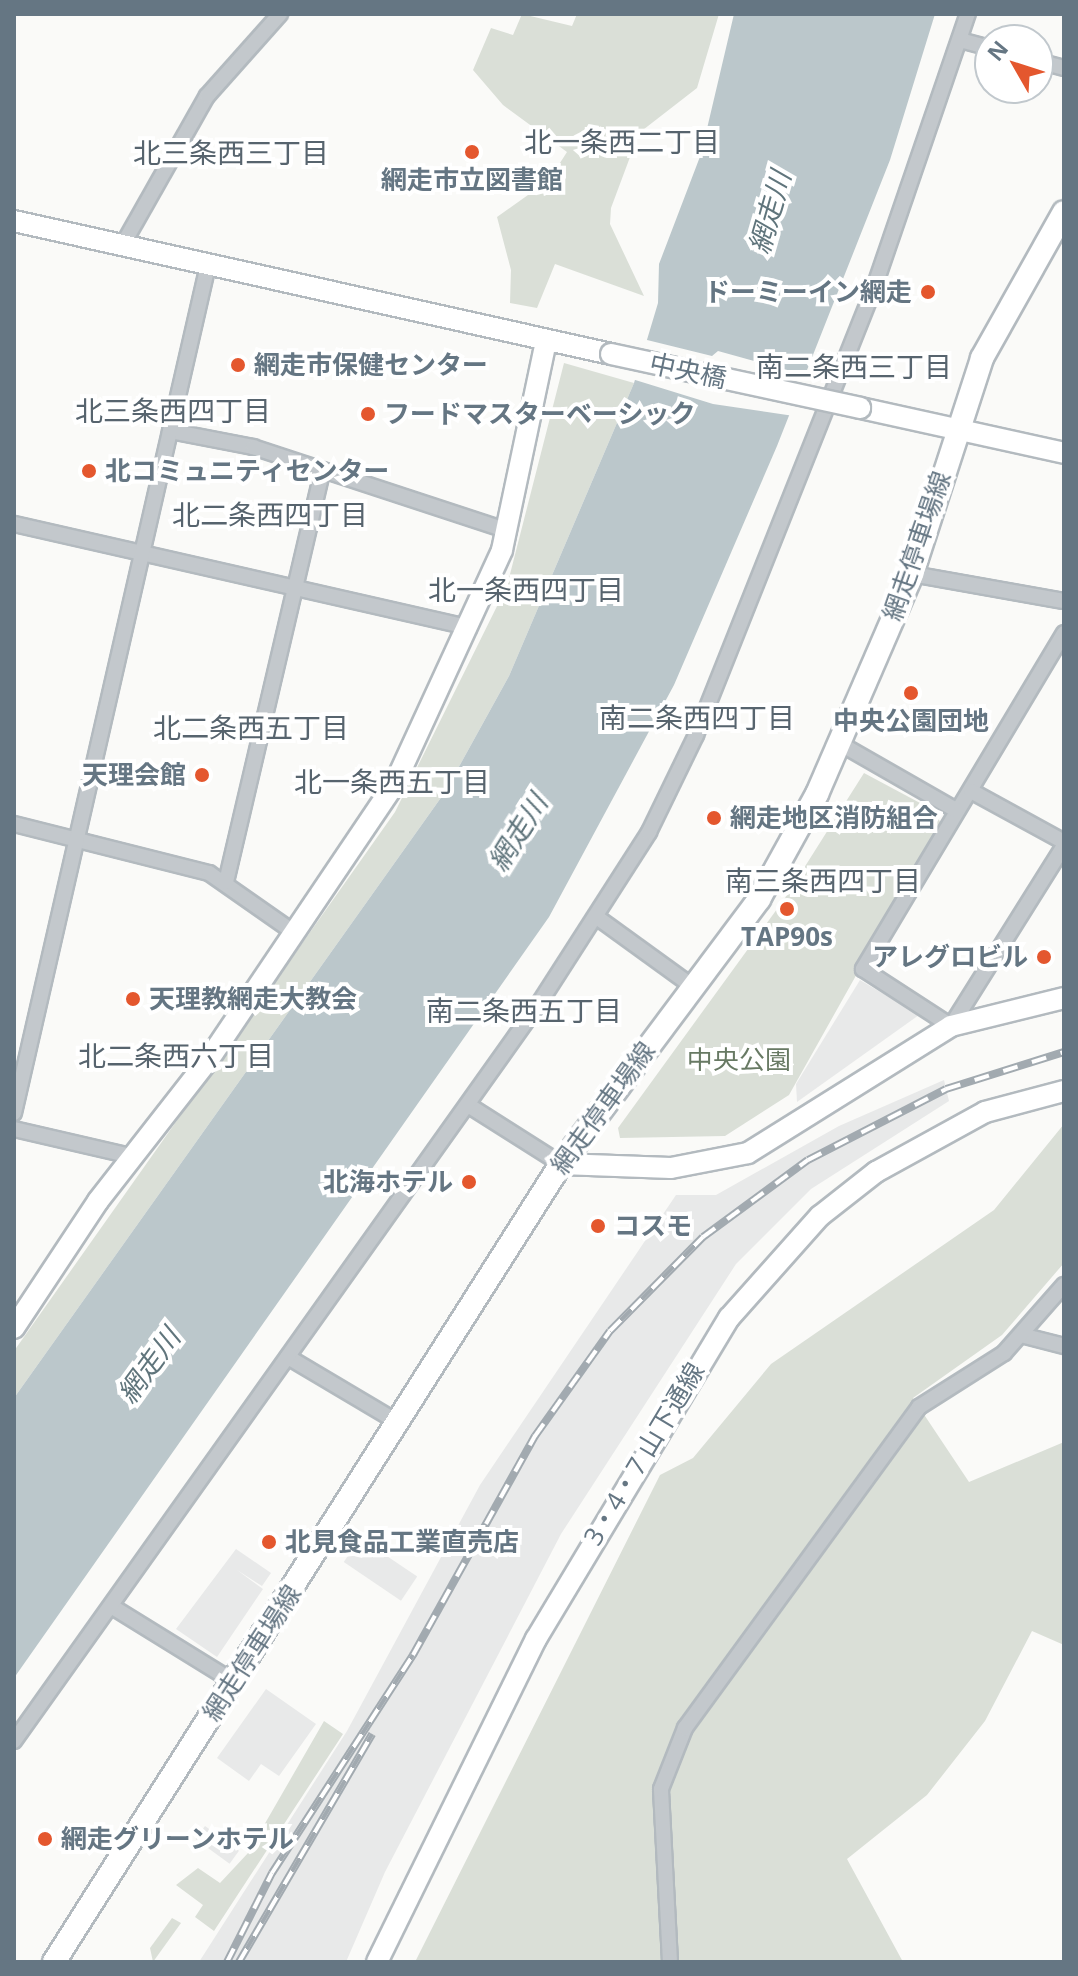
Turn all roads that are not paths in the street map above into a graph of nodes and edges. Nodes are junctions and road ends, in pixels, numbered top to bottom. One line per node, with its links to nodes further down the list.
1 (280, 14): 7 (street)
2 (968, 14): 3 (street)
3 (960, 40): 4 (street); 29 (street)
4 (974, 44)
5 (1064, 212): 11 (main road, 網走停車場線)
6 (14, 221): 7 (street, 中央橋)
7 (122, 246): 8 (street, 中央橋)
8 (208, 265): 9 (street, 中央橋); 10 (street)
9 (546, 342): 11 (street, 中央橋, bridge); 15 (street)
10 (170, 431): 13 (street); 16 (street)
11 (953, 432): 12 (street, 中央橋); 17 (main road, 網走停車場線)
12 (1064, 453)
13 (323, 470): 15 (street); 18 (street)
14 (14, 524): 16 (street)
15 (508, 531): 20 (street)
16 (141, 554): 18 (street); 26 (street)
17 (912, 574): 19 (street); 22 (main road, 網走停車場線)
18 (295, 589): 20 (street); 28 (street)
19 (1064, 601)
20 (469, 627): 30 (street)
21 (1064, 633): 23 (street)
22 (839, 743): 24 (street); 31 (main road, 網走停車場線)
23 (971, 791): 24 (street); 27 (street)
24 (956, 810): 33 (street)
25 (14, 824): 26 (street)
26 (75, 839): 28 (street); 36 (street)
27 (1064, 844): 33 (street)
28 (226, 882): 30 (street)
29 (598, 918): 31 (street); 35 (street)
30 (296, 934): 38 (street)
31 (692, 986): 39 (main road, 網走停車場線)
32 (1064, 998): 33 (street)
33 (951, 1026): 39 (street)
34 (1064, 1091): 50 (street, 3・4・7 山下通線)
35 (468, 1105): 39 (street); 44 (street)
36 (14, 1113)
37 (14, 1129): 38 (street)
38 (131, 1156): 41 (street)
39 (561, 1164): 45 (main road, 網走停車場線)
40 (1064, 1285): 42 (street)
41 (14, 1328)
42 (1021, 1335): 43 (street); 51 (street)
43 (1064, 1346)
44 (288, 1357): 45 (street); 46 (street)
45 (399, 1423): 47 (main road, 網走停車場線)
46 (111, 1606): 47 (street); 48 (street)
47 (234, 1682): 49 (main road, 網走停車場線)
48 (14, 1741)
49 (54, 1962)
50 (377, 1962)
51 (670, 1962)

